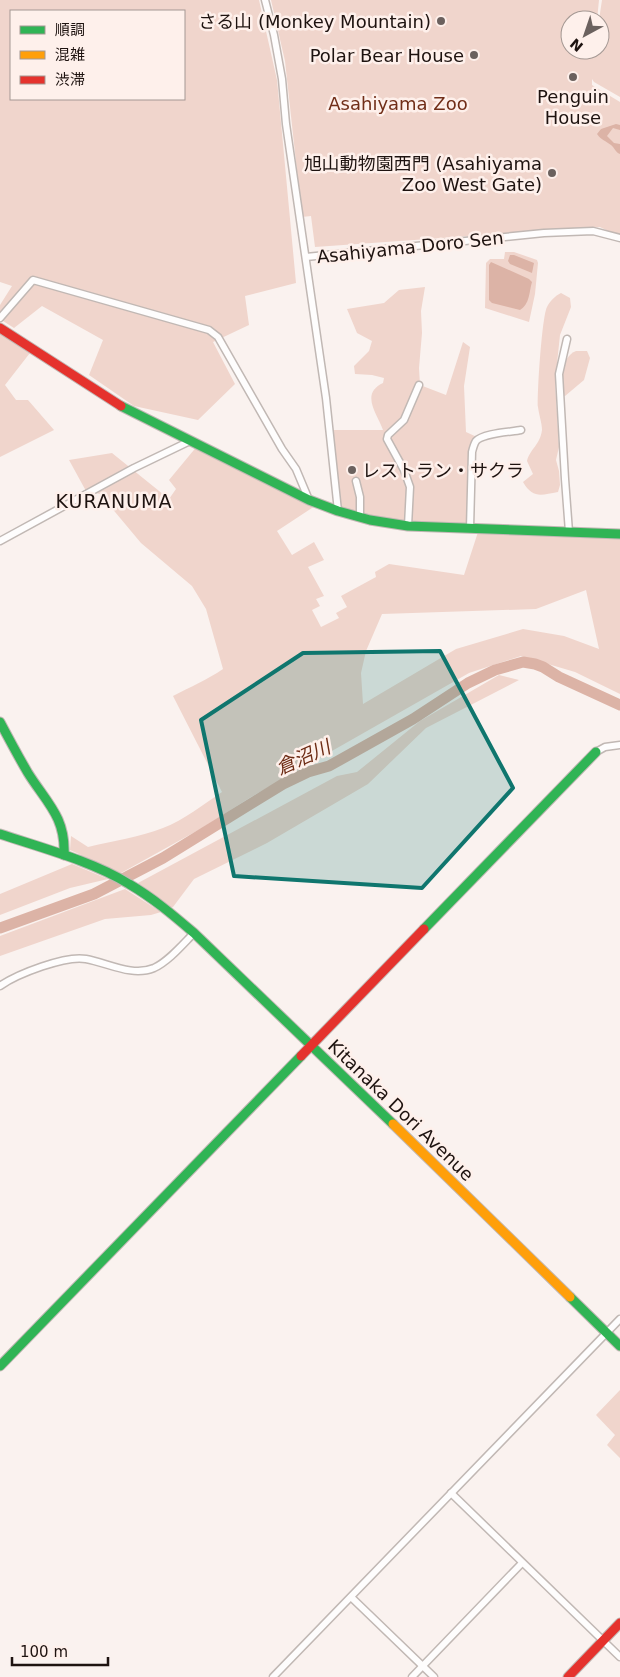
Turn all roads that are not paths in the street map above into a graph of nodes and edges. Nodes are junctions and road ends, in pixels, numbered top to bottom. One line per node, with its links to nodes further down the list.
1 (265, 0): 3 (street)
2 (620, 238): 3 (street, Asahiyama Doro Sen)
3 (306, 257): 12 (street, Asahiyama Doro Sen)
4 (0, 318): 11 (street)
5 (0, 328): 9 (street)
6 (567, 339): 16 (street)
7 (420, 385): 14 (street)
8 (521, 430): 15 (street)
9 (190, 441): 11 (street); 18 (street)
10 (356, 481): 13 (street)
11 (308, 500): 12 (street)
12 (338, 511): 13 (street)
13 (360, 517): 14 (street)
14 (408, 526): 15 (street)
15 (470, 528): 16 (street)
16 (569, 532): 17 (street)
17 (620, 534)
18 (0, 541)
19 (0, 722): 23 (street)
20 (620, 745): 21 (street)
21 (596, 752): 26 (street)
22 (0, 834): 23 (street, Kitanaka Dori Avenue)
23 (64, 855): 24 (street, Kitanaka Dori Avenue)
24 (194, 933): 25 (street); 26 (street, Kitanaka Dori Avenue)
25 (0, 986)
26 (312, 1045): 28 (street, Kitanaka Dori Avenue); 30 (street)
27 (620, 1319): 28 (street)
28 (606, 1333): 29 (street, Kitanaka Dori Avenue); 31 (street)
29 (620, 1346)
30 (0, 1366)
31 (451, 1494): 32 (street); 33 (street)
32 (522, 1563): 35 (street); 37 (street)
33 (351, 1597): 37 (street); 38 (street)
34 (620, 1623): 35 (street)
35 (603, 1641): 36 (street); 41 (street)
36 (620, 1657)
37 (423, 1666): 39 (street); 40 (street)
38 (273, 1677)
39 (412, 1677)
40 (434, 1677)
41 (568, 1677)

